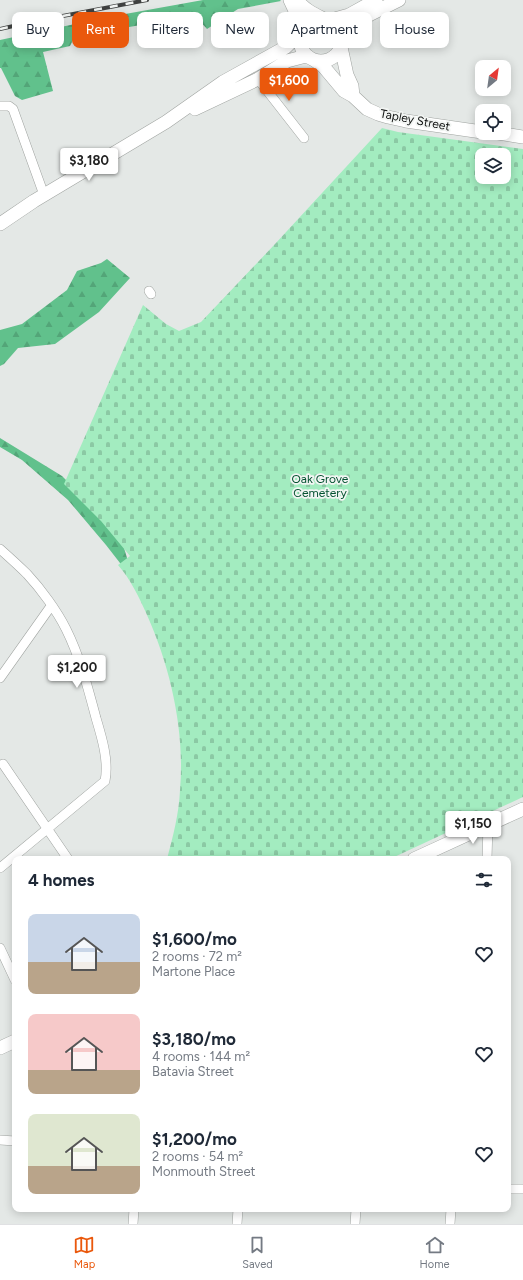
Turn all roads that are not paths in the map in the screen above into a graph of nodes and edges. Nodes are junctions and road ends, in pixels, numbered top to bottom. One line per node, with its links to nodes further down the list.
1 (290, 0): 5 (main road)
2 (297, 0): 6 (main road)
3 (376, 0): 7 (main road)
4 (399, 0): 8 (main road)
5 (296, 12)
6 (311, 12)
7 (354, 12)
8 (372, 14)
9 (284, 48): 17 (main road)
10 (301, 48): 13 (main road)
11 (340, 48): 13 (main road)
12 (343, 48): 15 (main road, Tapley Street)
13 (310, 58): 14 (main road); 15 (main road, Tapley Street)
14 (258, 79): 17 (main road); 21 (street)
15 (354, 96): 18 (main road, Tapley Street)
16 (0, 106): 22 (street)
17 (166, 122): 22 (main road)
18 (475, 131)
19 (511, 135): 20 (main road)
20 (523, 137)
21 (304, 138)
22 (44, 195): 23 (main road)
23 (0, 224)
24 (0, 550): 25 (street)
25 (51, 606): 26 (street); 30 (street)
26 (0, 678)
27 (3, 764): 30 (street)
28 (523, 809): 29 (main road)
29 (488, 824): 33 (main road); 34 (street)
30 (48, 828): 31 (street); 32 (street)
31 (14, 856)
32 (66, 856)
33 (420, 856)
34 (487, 856)
35 (12, 858): 36 (street)
36 (0, 868)
37 (0, 948): 38 (street)
38 (12, 974)
39 (12, 1042): 40 (main road)
40 (0, 1048)
41 (0, 1140): 42 (street)
42 (12, 1141)
43 (511, 1189): 44 (street)
44 (523, 1189)
45 (134, 1212): 49 (street)
46 (238, 1212): 50 (street)
47 (356, 1212): 51 (street)
48 (451, 1212): 52 (street)
49 (133, 1224)
50 (237, 1224)
51 (355, 1224)
52 (450, 1224)

